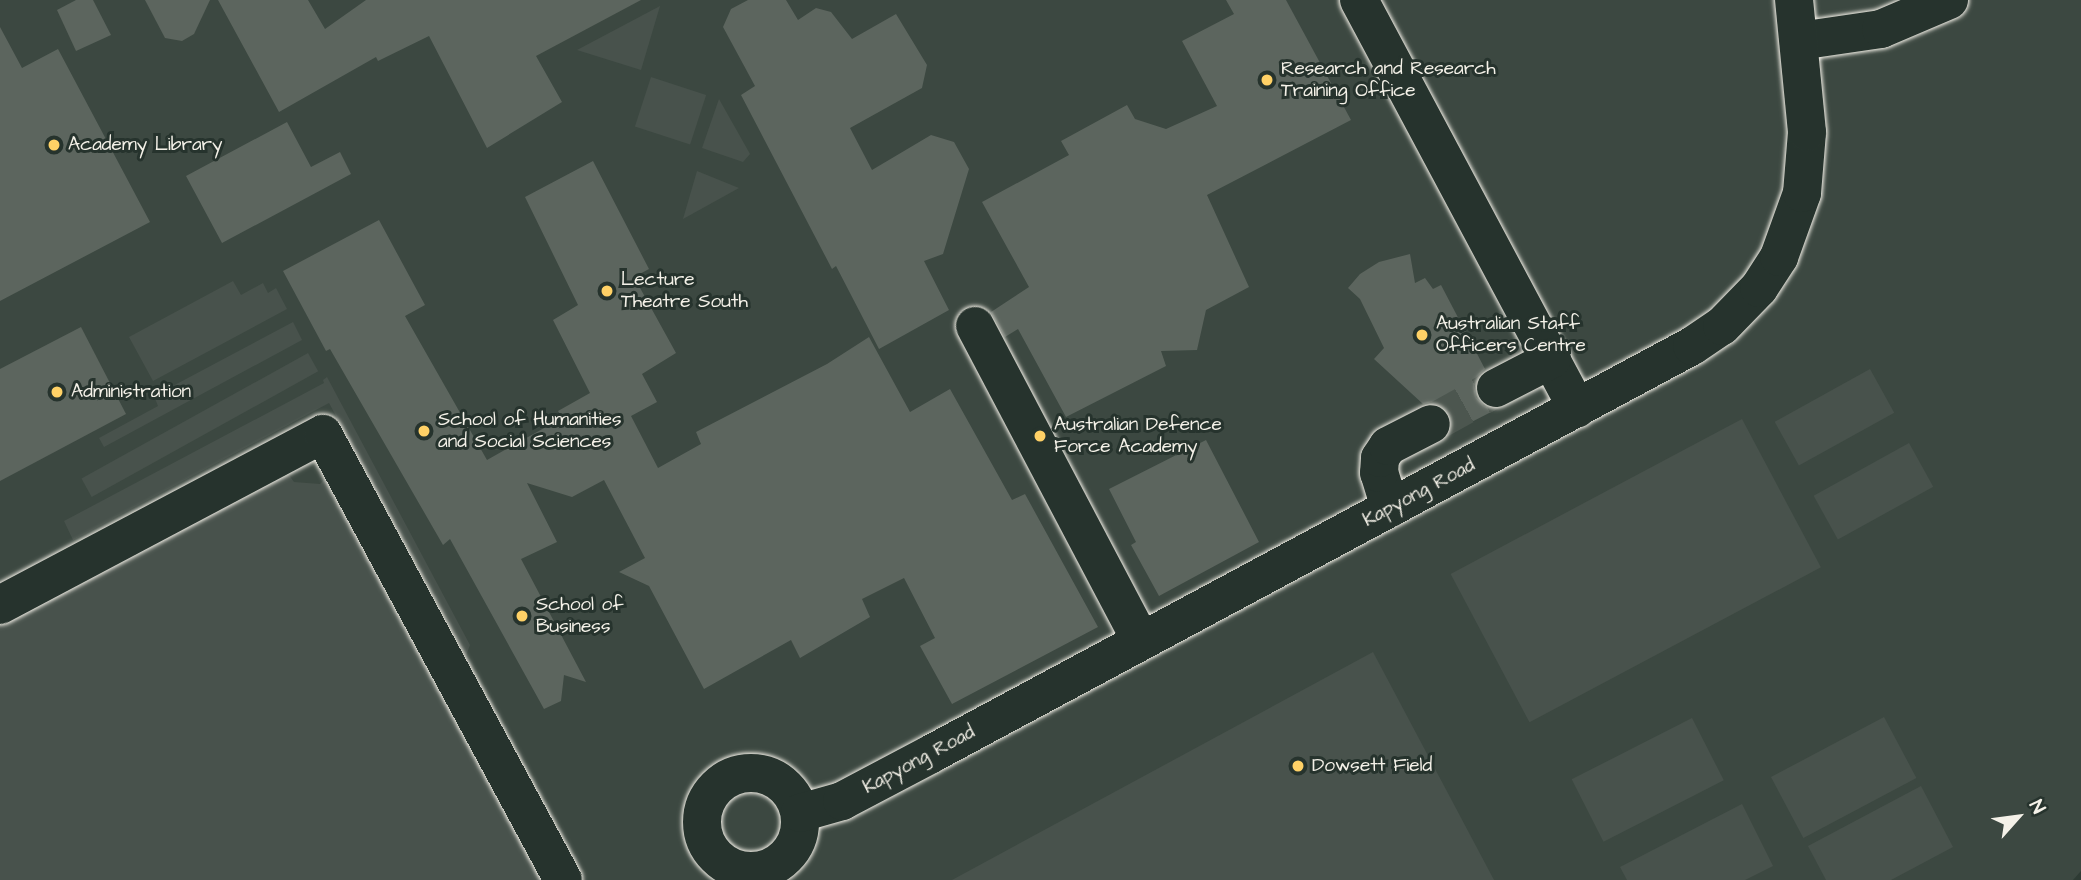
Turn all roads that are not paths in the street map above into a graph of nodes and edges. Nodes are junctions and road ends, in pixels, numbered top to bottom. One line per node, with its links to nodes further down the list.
1 (1359, 0): 6 (street)
2 (1794, 0): 4 (street, Kapyong Road)
3 (1949, 0): 4 (street)
4 (1799, 41): 8 (street, Kapyong Road)
5 (975, 326): 12 (street)
6 (1552, 359): 7 (street); 8 (street)
7 (1496, 388)
8 (1577, 408): 10 (street, Kapyong Road)
9 (1431, 424): 10 (street)
10 (1390, 508): 12 (street, Kapyong Road)
11 (0, 606): 14 (street)
12 (1141, 641): 13 (street, Kapyong Road)
13 (800, 813)
14 (563, 880)

